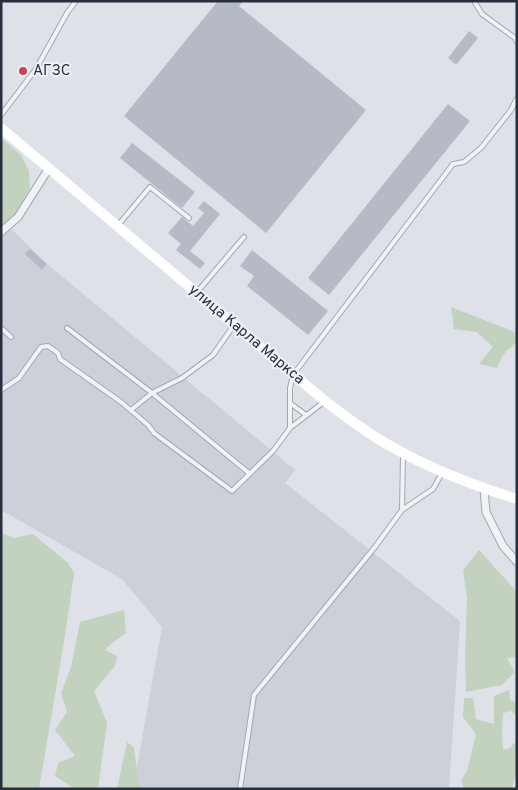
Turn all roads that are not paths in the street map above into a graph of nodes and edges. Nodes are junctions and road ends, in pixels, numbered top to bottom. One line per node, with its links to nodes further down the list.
1 (76, 1): 5 (lane)
2 (474, 1): 3 (lane)
3 (517, 42)
4 (517, 98): 17 (lane)
5 (1, 115)
6 (1, 128): 7 (main road, улица Карла Маркса)
7 (49, 168): 9 (main road, улица Карла Маркса); 10 (street)
8 (189, 218): 9 (lane)
9 (117, 226): 12 (main road, улица Карла Маркса)
10 (1, 232)
11 (244, 236): 12 (lane)
12 (196, 293): 13 (main road, улица Карла Маркса)
13 (234, 324): 17 (main road, улица Карла Маркса); 19 (lane)
14 (1, 328): 16 (lane)
15 (66, 328): 19 (lane)
16 (11, 337)
17 (293, 375): 20 (main road, улица Карла Маркса); 21 (lane)
18 (1, 390): 22 (lane)
19 (152, 393): 22 (lane); 27 (lane)
20 (325, 402): 23 (lane); 25 (main road, улица Карла Маркса)
21 (290, 403): 23 (lane); 24 (lane)
22 (130, 410): 27 (lane)
23 (306, 415): 24 (lane)
24 (290, 428): 27 (lane)
25 (404, 453): 26 (main road, улица Карла Маркса); 30 (lane)
26 (442, 472): 28 (main road, улица Карла Маркса); 30 (lane)
27 (250, 474)
28 (484, 489): 29 (main road, улица Карла Маркса); 31 (street)
29 (517, 499)
30 (402, 510): 32 (lane)
31 (517, 562)
32 (240, 789)

